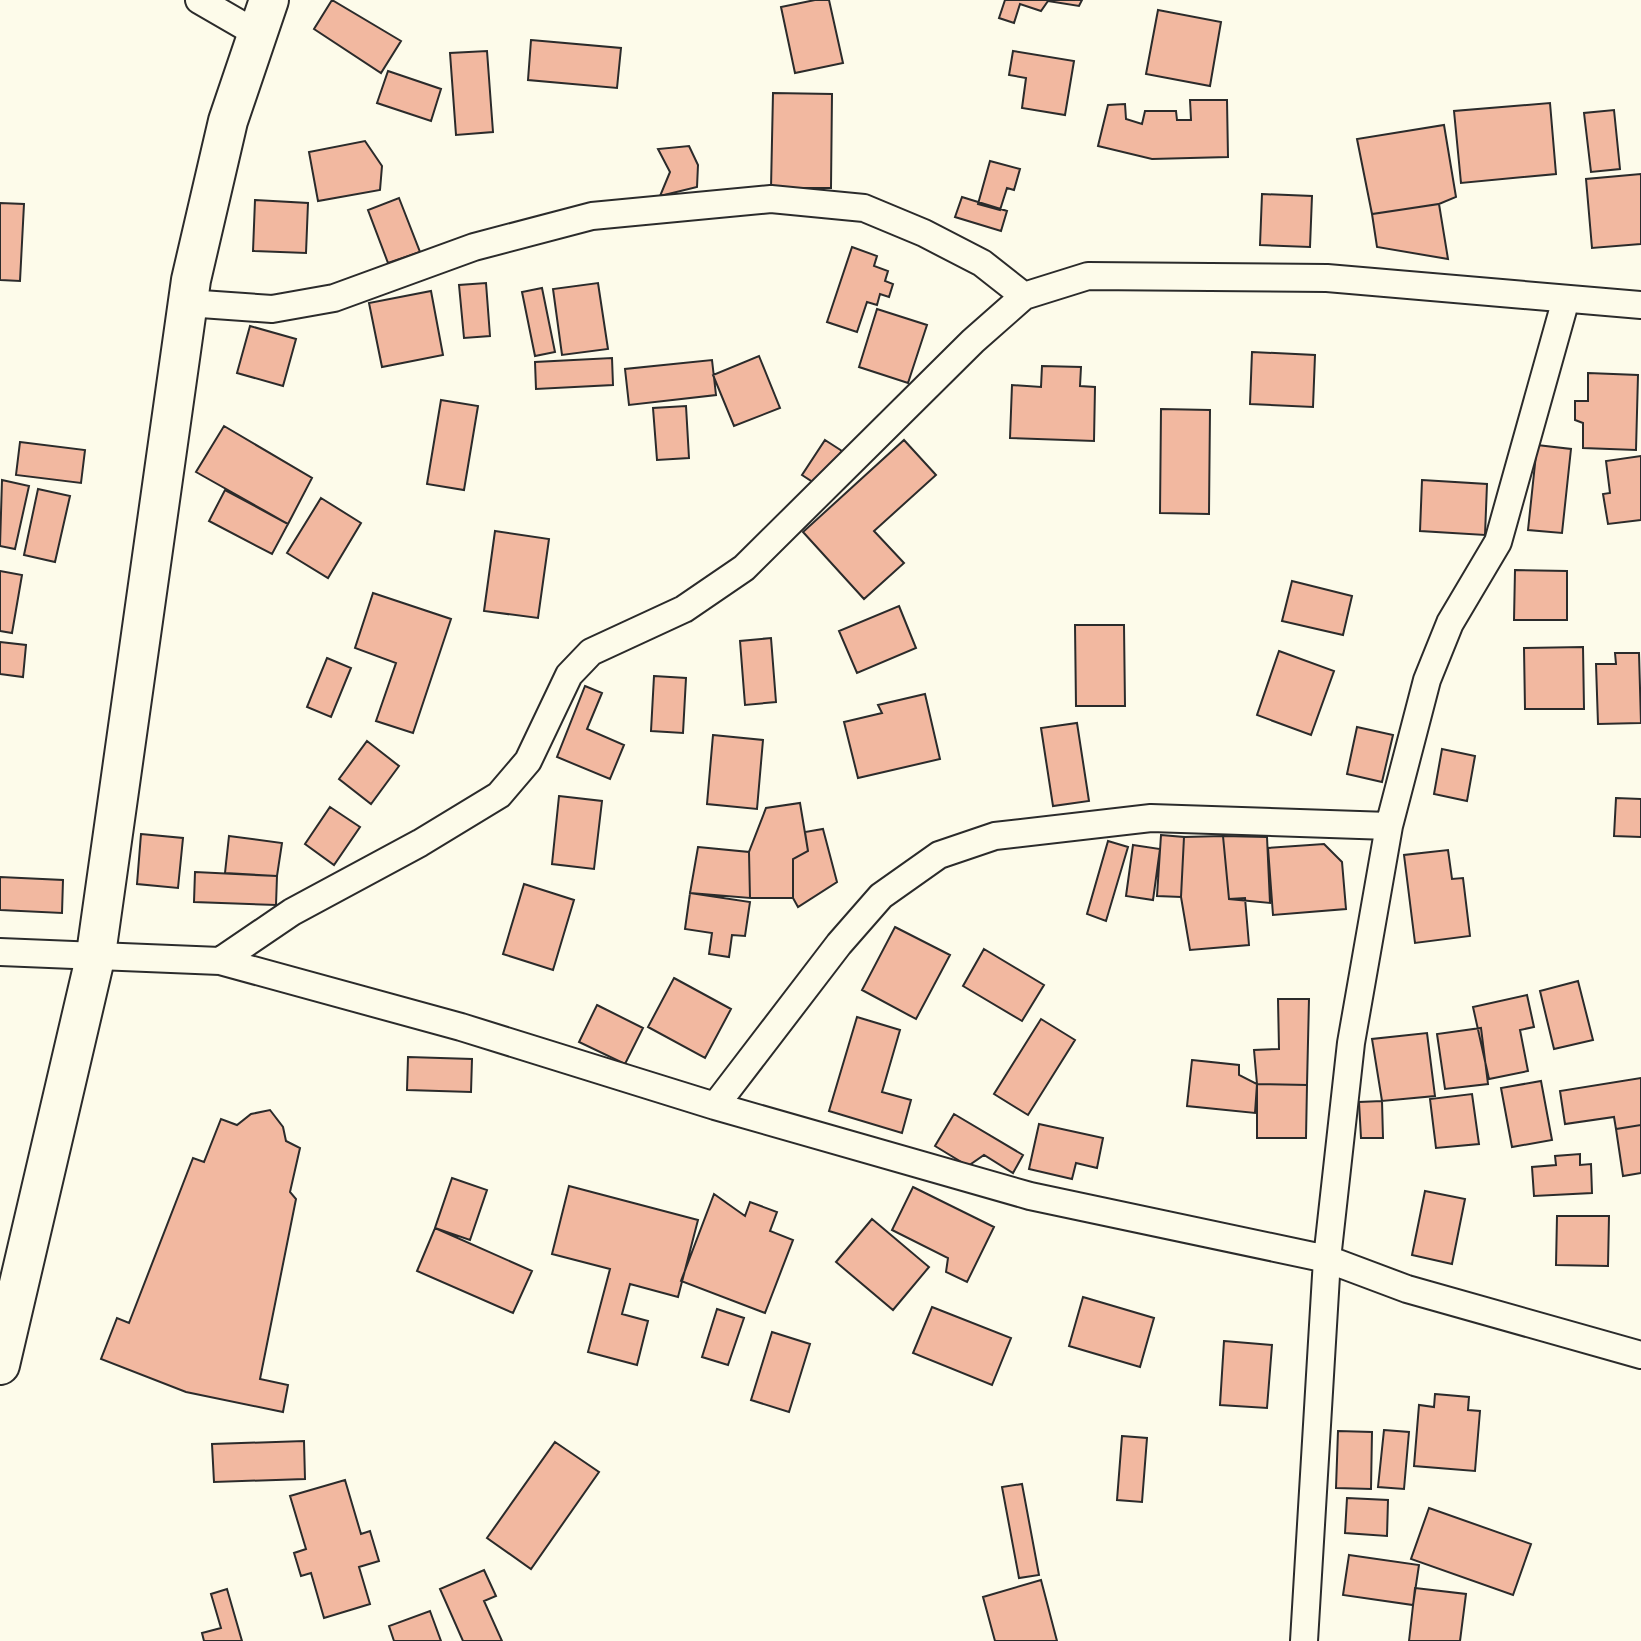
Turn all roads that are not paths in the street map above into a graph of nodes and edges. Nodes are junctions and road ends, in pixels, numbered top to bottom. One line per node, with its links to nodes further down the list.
1 (199, 0): 2 (street)
2 (262, 17): 5 (main road)
3 (1024, 296): 4 (street); 5 (street); 10 (street)
4 (1566, 299): 6 (street); 7 (street)
5 (187, 303): 9 (main road)
6 (1641, 305)
7 (1389, 826): 11 (street); 12 (street)
8 (0, 952): 9 (street)
9 (96, 954): 10 (street); 14 (main road)
10 (220, 961): 11 (street)
11 (715, 1106): 12 (street)
12 (1327, 1259): 13 (street); 15 (street)
13 (1641, 1355)
14 (0, 1365)
15 (1304, 1641)

